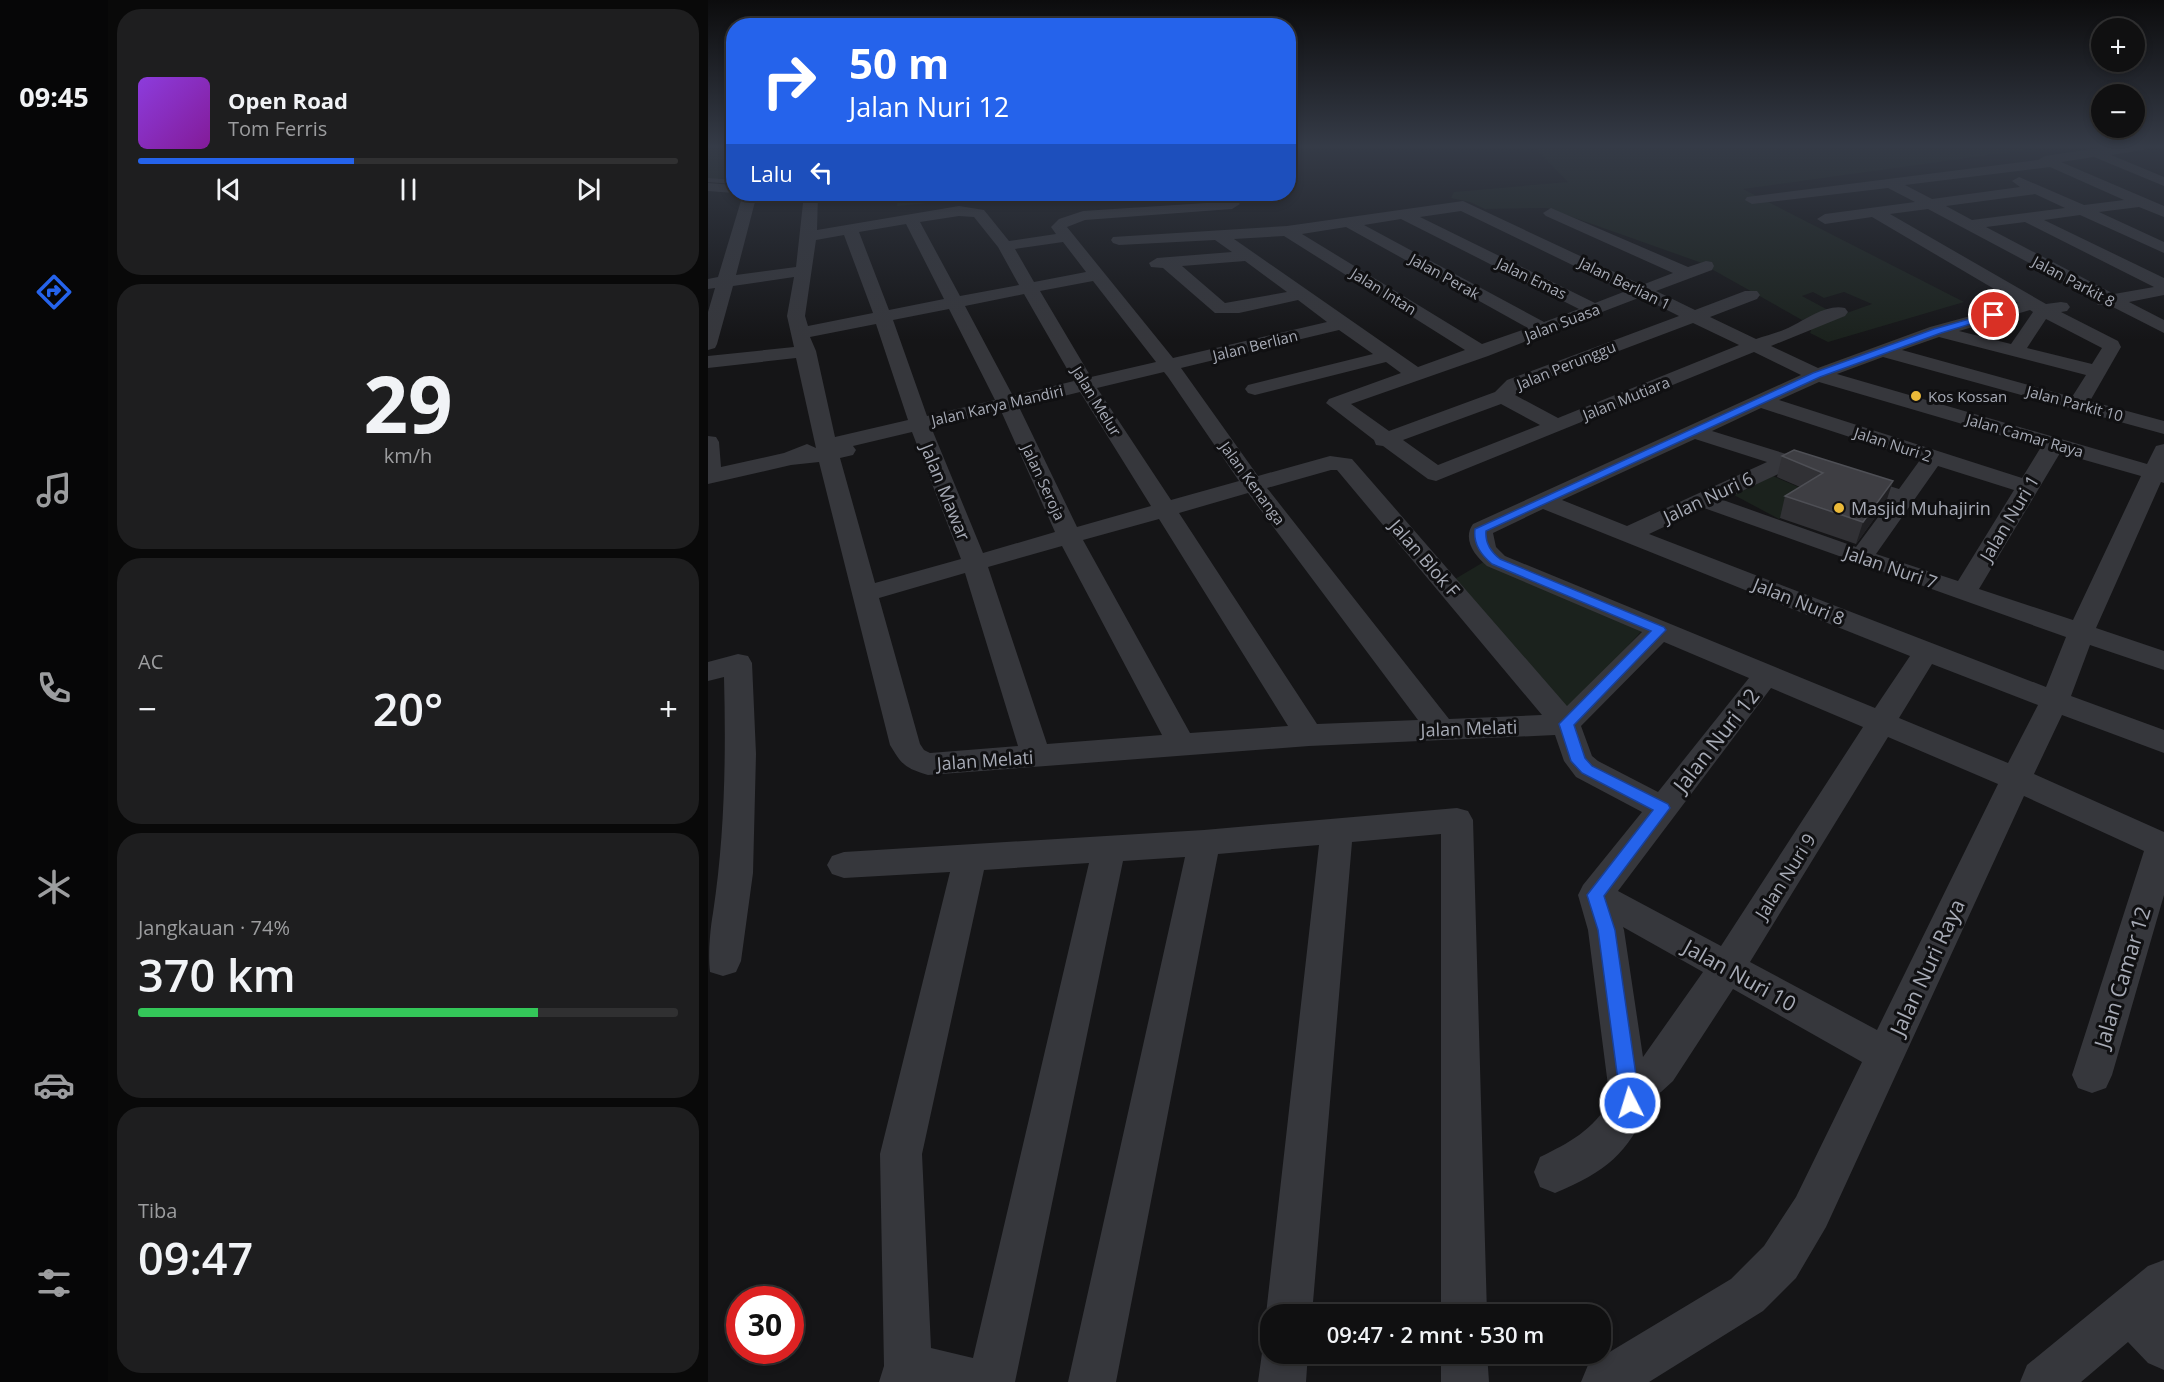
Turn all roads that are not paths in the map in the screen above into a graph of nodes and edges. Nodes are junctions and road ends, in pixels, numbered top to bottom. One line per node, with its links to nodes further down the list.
1 (744, 210): 35 (street)
2 (810, 210): 22 (street, Jalan Melati)
3 (1081, 210): 24 (street)
4 (1113, 210): 11 (street)
5 (1437, 210): 14 (street, Jalan Berlian 1)
6 (1470, 210): 39 (street, Jalan Berlian 1)
7 (1886, 210): 12 (street)
8 (1944, 210): 19 (street, Jalan Parkit 8)
9 (2072, 210): 15 (street)
10 (2085, 210): 27 (street)
11 (1144, 211)
12 (1875, 212): 17 (street); 44 (street)
13 (1551, 213): 33 (street)
14 (1404, 215): 18 (street, Jalan Berlian 1); 45 (street, Jalan Emas)
15 (2027, 217): 19 (street); 36 (street)
16 (911, 219): 20 (street, Jalan Melur); 26 (street, Jalan Melur); 43 (street, Jalan Seroja)
17 (1825, 219)
18 (1348, 222): 21 (street, Jalan Berlian 1); 51 (street, Jalan Perak)
19 (1970, 225): 42 (street, Jalan Parkit 8)
20 (850, 230): 22 (street, Jalan Melur); 48 (street, Jalan Mawar)
21 (1287, 231): 23 (street, Jalan Berlian 1); 58 (street, Jalan Intan)
22 (809, 236): 32 (street, Jalan Melati)
23 (1219, 236): 25 (street, Jalan Berlian 1); 28 (street)
24 (1067, 237): 26 (street); 34 (street, Jalan Kenanga)
25 (1119, 240)
26 (1005, 246): 37 (street, Jalan Melur)
27 (2164, 248)
28 (1250, 256): 29 (street); 40 (street)
29 (1168, 263): 30 (street); 40 (street)
30 (1149, 264)
31 (1706, 266): 33 (street, Jalan Suasa)
32 (804, 271): 35 (street); 53 (street, Jalan Melati)
33 (1688, 273): 39 (street, Jalan Suasa)
34 (1095, 275): 37 (street); 61 (street, Jalan Kenanga)
35 (716, 283): 54 (street)
36 (2164, 285)
37 (1031, 288): 43 (street); 66 (street, Jalan Melur)
38 (2164, 290): 42 (street)
39 (1641, 291): 45 (street, Jalan Suasa); 47 (street, Jalan Berlian 1)
40 (1300, 294): 49 (street)
41 (1751, 295): 47 (street, Jalan Perunggu)
42 (2109, 300): 44 (street); 50 (street, Jalan Parkit 8)
43 (956, 303): 48 (street); 72 (street, Jalan Seroja)
44 (2037, 307): 52 (street); 57 (street); 62 (street)
45 (1595, 310): 51 (street, Jalan Suasa)
46 (1839, 312): 55 (street, Jalan Mutiara)
47 (1692, 316): 55 (street, Jalan Berlian 1); 68 (street, Jalan Perunggu)
48 (883, 317): 53 (street); 74 (street, Jalan Mawar)
49 (1342, 324): 59 (street); 61 (street, Jalan Berlian)
50 (2164, 327)
51 (1543, 329): 58 (street, Jalan Suasa)
52 (1937, 331): 56 (street); 57 (street)
53 (804, 342): 60 (street); 80 (street, Jalan Melati)
54 (708, 344)
55 (1753, 346): 64 (street, Jalan Berlian 1); 73 (street, Jalan Mutiara)
56 (1882, 351): 64 (street); 71 (street, Jalan Parkit 10)
57 (2016, 351): 62 (street)
58 (1481, 352): 63 (street, Jalan Suasa)
59 (1388, 356): 63 (street); 65 (street)
60 (708, 362)
61 (1172, 370): 66 (street, Jalan Berlian); 85 (street, Jalan Kenanga)
62 (2098, 372): 71 (street)
63 (1416, 374): 70 (street, Jalan Suasa)
64 (1817, 375): 69 (street); 79 (street, Jalan Camar Raya)
65 (1300, 378): 67 (street); 70 (street)
66 (1088, 389): 72 (street, Jalan Berlian); 90 (street, Jalan Melur)
67 (1256, 389)
68 (1502, 396): 73 (street); 77 (street, Jalan Perunggu)
69 (1760, 401): 76 (street); 81 (street, Jalan Nuri 2)
70 (1336, 403): 77 (street)
71 (2079, 404): 75 (street, Jalan Parkit 10)
72 (1008, 407): 74 (street, Jalan Berlian); 92 (street, Jalan Seroja)
73 (1557, 426): 77 (street, Jalan Mutiara)
74 (922, 428): 80 (street, Jalan Berlian); 94 (street, Jalan Mawar)
75 (2164, 428)
76 (1694, 432): 82 (street); 89 (street)
77 (1384, 440)
78 (708, 442): 84 (street)
79 (2054, 444): 83 (street, Jalan Camar Raya); 86 (street, Jalan Nuri 1)
80 (827, 449): 84 (street, Jalan Berlian); 96 (street, Jalan Melati)
81 (1933, 457): 86 (street, Jalan Nuri 2); 87 (street)
82 (1788, 461): 87 (street); 88 (street, Jalan Nuri 6)
83 (2161, 466): 98 (street, Jalan Nuri Raya)
84 (710, 477)
85 (1253, 485): 90 (street); 105 (street, Jalan Blok F); 106 (street, Jalan Kenanga)
86 (2027, 487): 95 (street, Jalan Nuri 1)
87 (1902, 497): 93 (street)
88 (1702, 500): 91 (street, Jalan Nuri 6); 93 (street, Jalan Nuri 7)
89 (1543, 501): 91 (street, Jalan Nuri 8); 97 (street)
90 (1165, 507): 92 (street); 107 (street, Jalan Melur)
91 (1629, 534): 99 (street, Jalan Nuri 8)
92 (1069, 536): 94 (street); 109 (street, Jalan Seroja)
93 (1861, 557): 95 (street, Jalan Nuri 7)
94 (975, 564): 96 (street); 110 (street, Jalan Mawar)
95 (1964, 592): 98 (street, Jalan Nuri 7)
96 (867, 593): 110 (street, Jalan Melati)
97 (1660, 630): 102 (street); 105 (street)
98 (2081, 632): 100 (street, Jalan Nuri 7); 103 (street, Jalan Nuri Raya)
99 (1926, 652): 103 (street, Jalan Nuri 8); 104 (street, Jalan Nuri 9)
100 (2164, 661)
101 (708, 672): 120 (street)
102 (1766, 675): 104 (street); 112 (street, Jalan Nuri 12)
103 (2055, 700): 108 (street, Jalan Nuri 8); 111 (street, Jalan Nuri Raya)
104 (1882, 723): 111 (street); 121 (street, Jalan Nuri 9)
105 (1566, 724): 106 (street, Jalan Melati); 112 (street)
106 (1441, 729): 107 (street, Jalan Melati)
107 (1310, 735): 109 (street, Jalan Melati)
108 (2164, 742)
109 (1181, 744): 110 (street, Jalan Melati)
110 (1036, 757)
111 (2016, 779): 115 (street); 122 (street, Jalan Nuri Raya)
112 (1662, 808): 119 (street, Jalan Nuri 12)
113 (1337, 832): 114 (street); 127 (street); 128 (street)
114 (1204, 843): 116 (street); 135 (street)
115 (2163, 845): 123 (street, Jalan Camar 12)
116 (1109, 849): 117 (street); 134 (street)
117 (970, 857): 118 (street); 132 (street)
118 (844, 865)
119 (1595, 895): 121 (street, Jalan Nuri 10); 124 (street)
120 (723, 960)
121 (1727, 968): 122 (street, Jalan Nuri 10); 124 (street, Jalan Nuri 9)
122 (1886, 1055): 138 (street, Jalan Nuri Raya)
123 (2092, 1075)
124 (1629, 1084): 125 (street)
125 (1555, 1172)
126 (2148, 1296): 129 (street); 139 (street)
127 (1290, 1304)
128 (1464, 1304)
129 (2164, 1347)
130 (1283, 1364): 136 (street)
131 (1464, 1364): 137 (street)
132 (905, 1374): 133 (street)
133 (972, 1382)
134 (991, 1382)
135 (1092, 1382)
136 (1281, 1382)
137 (1465, 1382)
138 (1605, 1382)
139 (2044, 1382)

